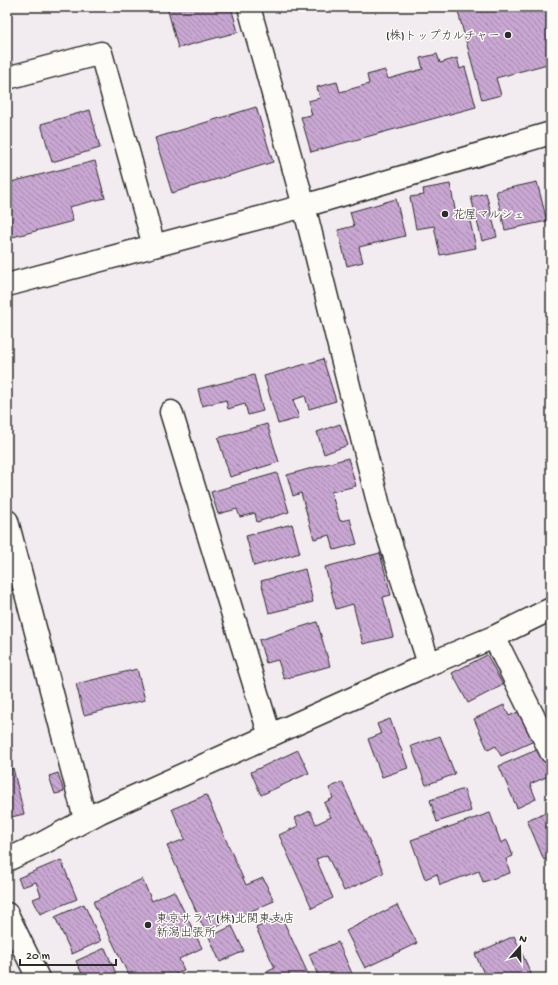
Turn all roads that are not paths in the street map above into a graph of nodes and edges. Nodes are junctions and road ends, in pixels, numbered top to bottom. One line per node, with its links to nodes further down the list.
1 (249, 7): 4 (street)
2 (7, 78): 5 (street)
3 (551, 133): 4 (street)
4 (304, 206): 5 (street); 11 (street)
5 (154, 246): 6 (street)
6 (7, 285)
7 (171, 412): 12 (street)
8 (7, 521): 14 (street)
9 (551, 609): 10 (street)
10 (494, 637): 11 (street); 13 (street)
11 (429, 664): 12 (street)
12 (270, 736): 14 (street)
13 (551, 752)
14 (85, 819): 15 (street)
15 (7, 860)
16 (7, 914): 17 (street)
17 (38, 978)

